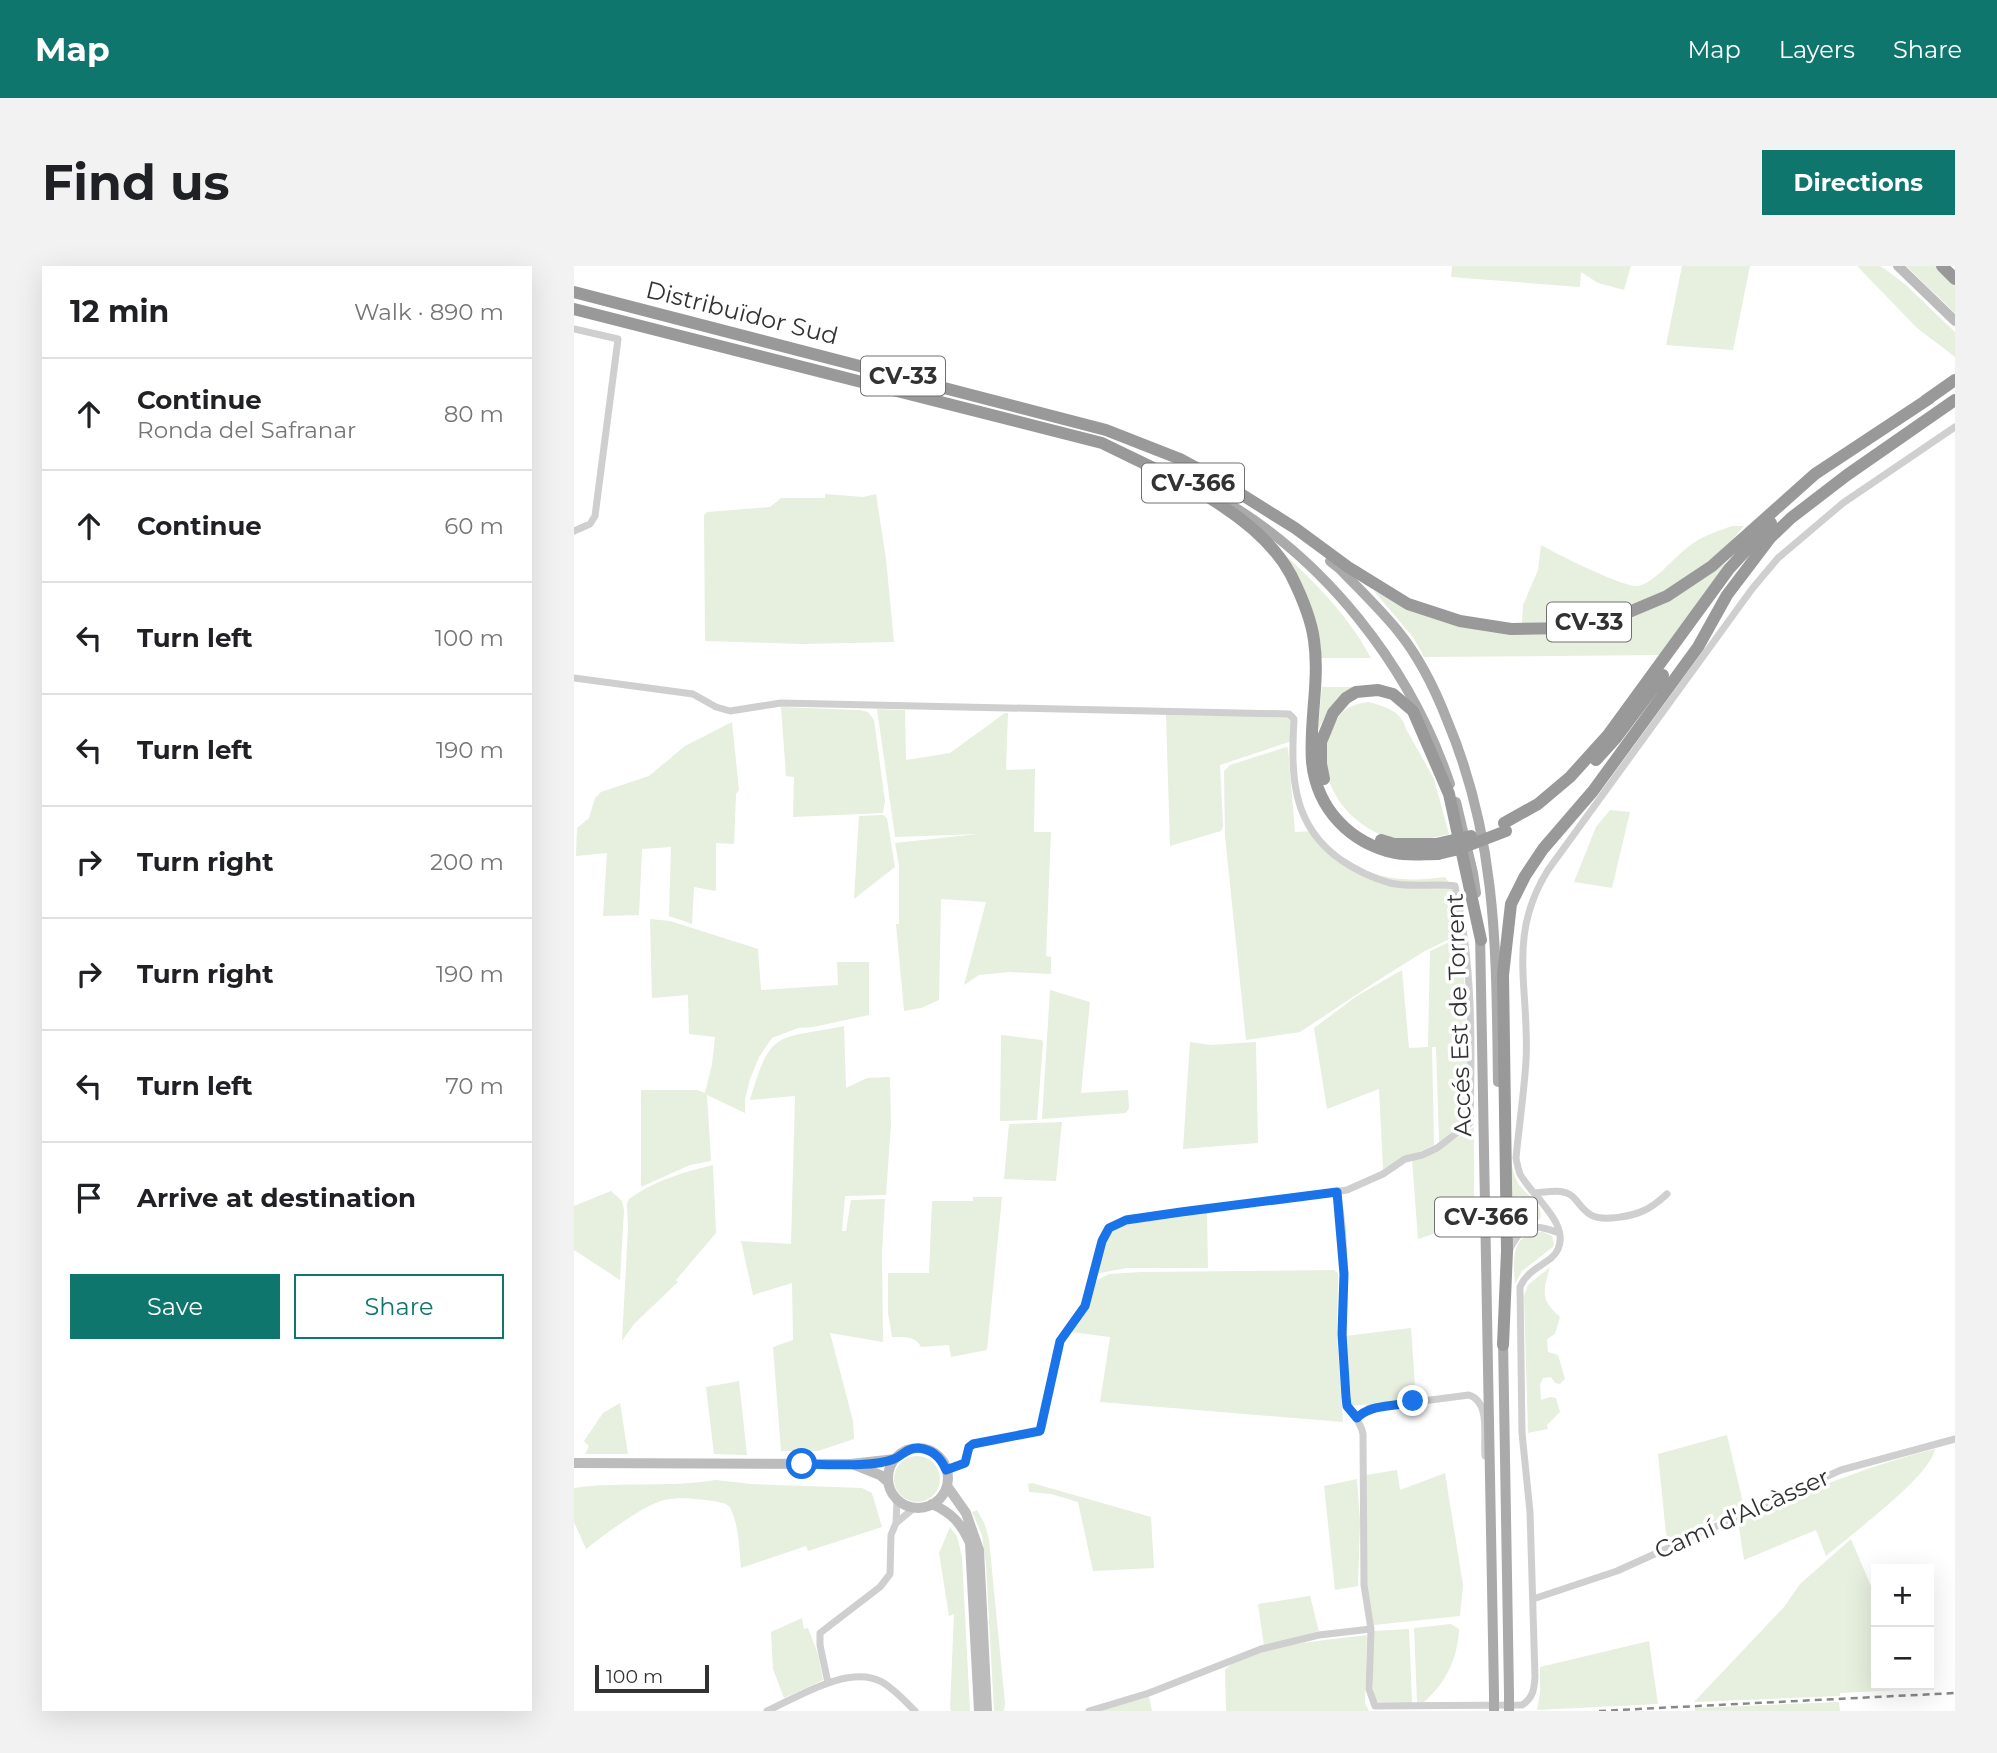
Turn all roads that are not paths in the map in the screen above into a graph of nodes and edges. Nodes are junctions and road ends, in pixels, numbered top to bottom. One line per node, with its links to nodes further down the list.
1 (1898, 266): 6 (street)
2 (1942, 266): 3 (highway)
3 (1955, 279)
4 (574, 292): 13 (highway, Distribuïdor Sud / CV-33)
5 (574, 309): 12 (highway, Distribuïdor Sud / CV-33)
6 (1955, 321)
7 (574, 329): 14 (street)
8 (1955, 380): 9 (highway, CV-33)
9 (1930, 398): 13 (highway, CV-33); 17 (highway)
10 (1955, 400): 15 (highway, CV-33)
11 (1955, 427): 21 (street)
12 (1102, 443): 18 (highway, CV-33); 19 (main road, Accés Est de Torrent / CV-366)
13 (1217, 479): 27 (main road, Accés Est de Torrent / CV-366)
14 (574, 531)
15 (1774, 533): 17 (highway, CV-33); 26 (highway)
16 (574, 678): 20 (street)
17 (1505, 827): 18 (highway, CV-33, bridge)
18 (1437, 849): 19 (highway)
19 (1481, 940): 36 (main road, Accés Est de Torrent / CV-366)
20 (1337, 1192): 28 (street); 33 (street)
21 (1535, 1193): 22 (street); 23 (street)
22 (1667, 1194)
23 (1546, 1207): 24 (street); 25 (street)
24 (1537, 1225): 25 (street); 26 (street)
25 (1559, 1233): 41 (street)
26 (1506, 1258): 27 (highway)
27 (1503, 1345): 50 (main road, Accés Est de Torrent / CV-366, bridge)
28 (1357, 1418): 36 (street); 42 (street)
29 (1955, 1439): 41 (street, Camí d'Alcàsser)
30 (895, 1459): 32 (street); 33 (street); 34 (street)
31 (574, 1463): 32 (street)
32 (851, 1464): 34 (street)
33 (946, 1470): 35 (street)
34 (888, 1482): 37 (street)
35 (947, 1486): 38 (street); 47 (street)
36 (1491, 1494): 49 (main road, Accés Est de Torrent / CV-366, bridge)
37 (897, 1499): 39 (street); 40 (street)
38 (932, 1504): 39 (street); 46 (street)
39 (914, 1508): 40 (street)
40 (896, 1523): 43 (street)
41 (1533, 1599): 42 (street)
42 (1371, 1629): 48 (street)
43 (828, 1683): 44 (street); 45 (street)
44 (767, 1711)
45 (915, 1711)
46 (979, 1711)
47 (987, 1711)
48 (1088, 1711)
49 (1494, 1711)
50 (1509, 1711)

